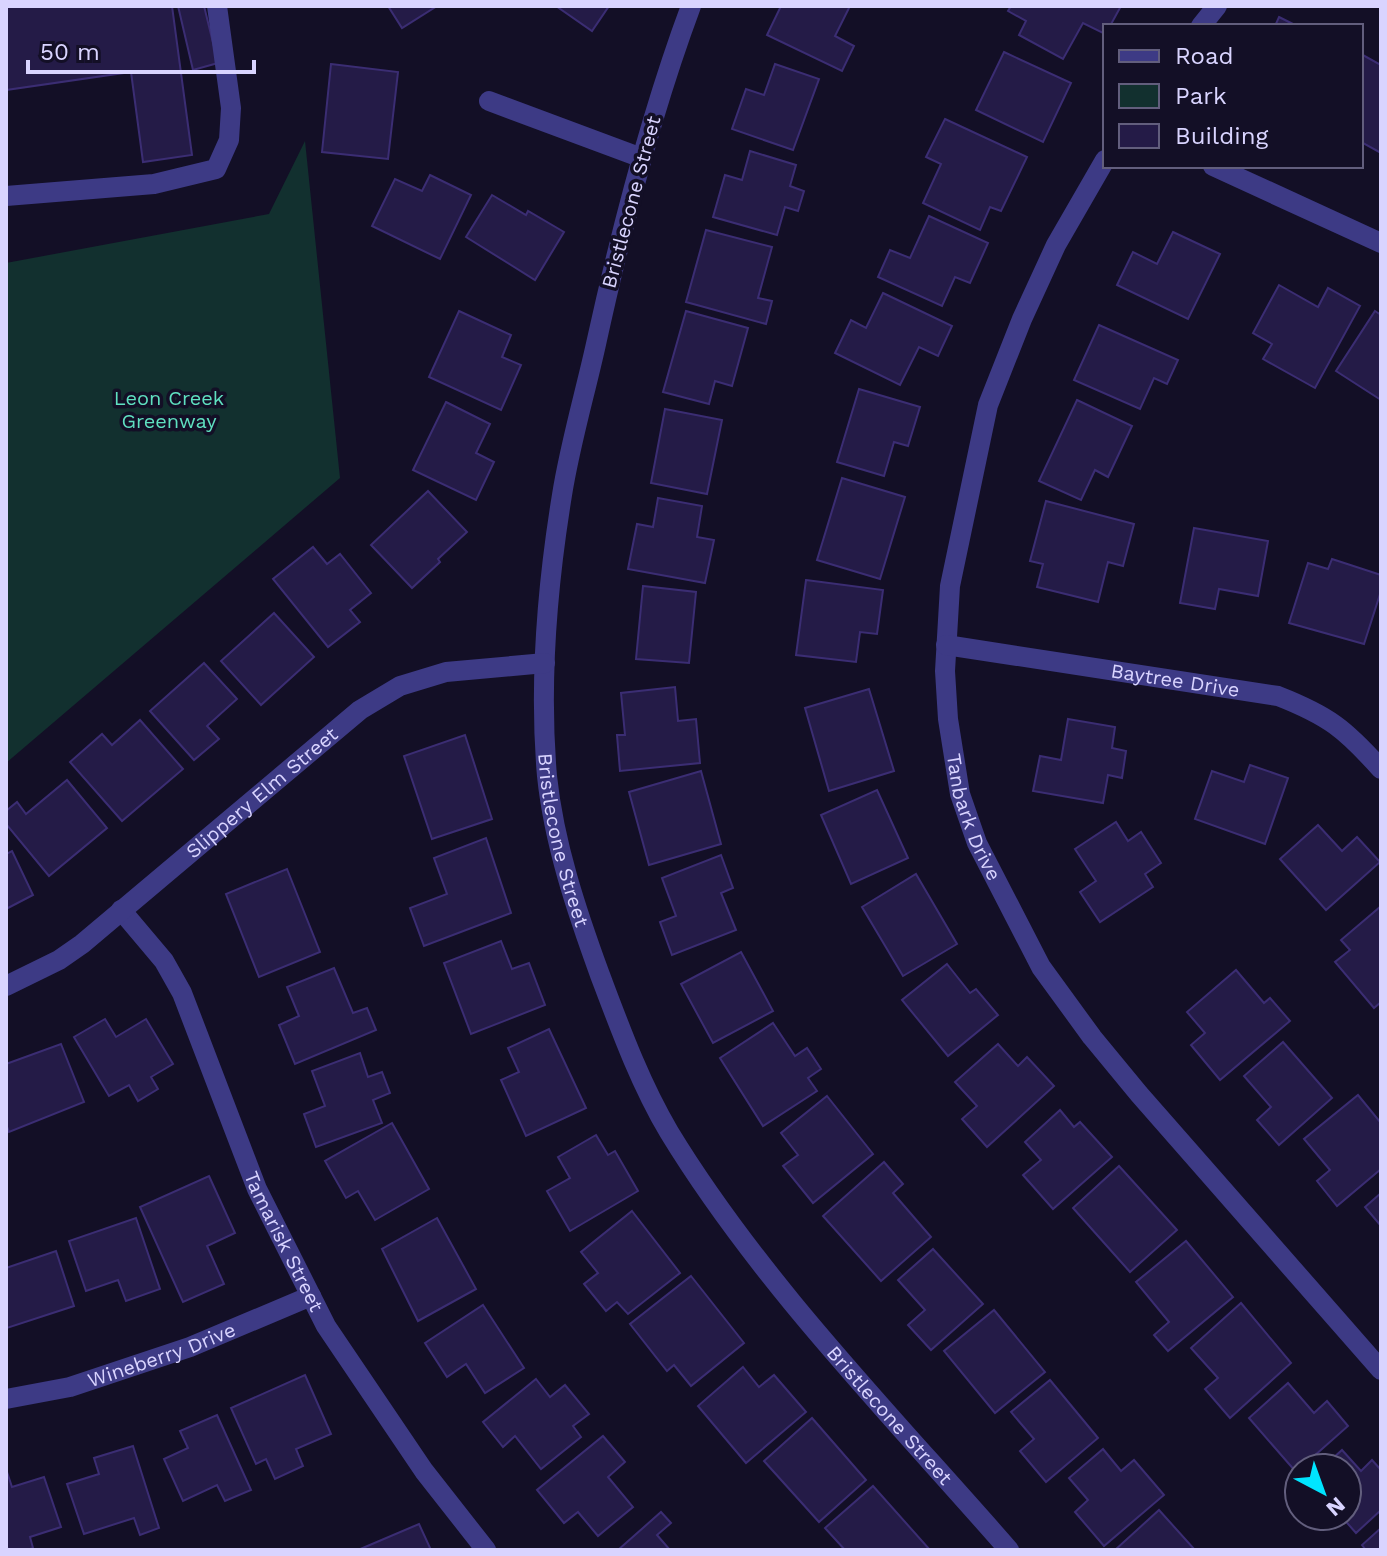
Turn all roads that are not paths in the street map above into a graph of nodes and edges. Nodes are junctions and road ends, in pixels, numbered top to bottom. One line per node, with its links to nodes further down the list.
1 (217, 6): 9 (street)
2 (691, 6): 6 (street, Bristlecone Street)
3 (1217, 6): 4 (street)
4 (1203, 24)
5 (489, 101): 6 (street)
6 (642, 158): 12 (street, Bristlecone Street)
7 (1103, 163): 11 (street, Tanbark Drive)
8 (1217, 168): 10 (street)
9 (6, 196)
10 (1381, 243)
11 (946, 645): 13 (street, Baytree Drive); 17 (street, Tanbark Drive)
12 (545, 663): 14 (street, Slippery Elm Street); 20 (street, Bristlecone Street)
13 (1381, 769)
14 (121, 910): 15 (street, Slippery Elm Street); 16 (street, Tamarisk Street)
15 (6, 986)
16 (311, 1296): 18 (street, Wineberry Drive); 19 (street, Tamarisk Street)
17 (1381, 1370)
18 (6, 1399)
19 (486, 1550)
20 (1009, 1550)

